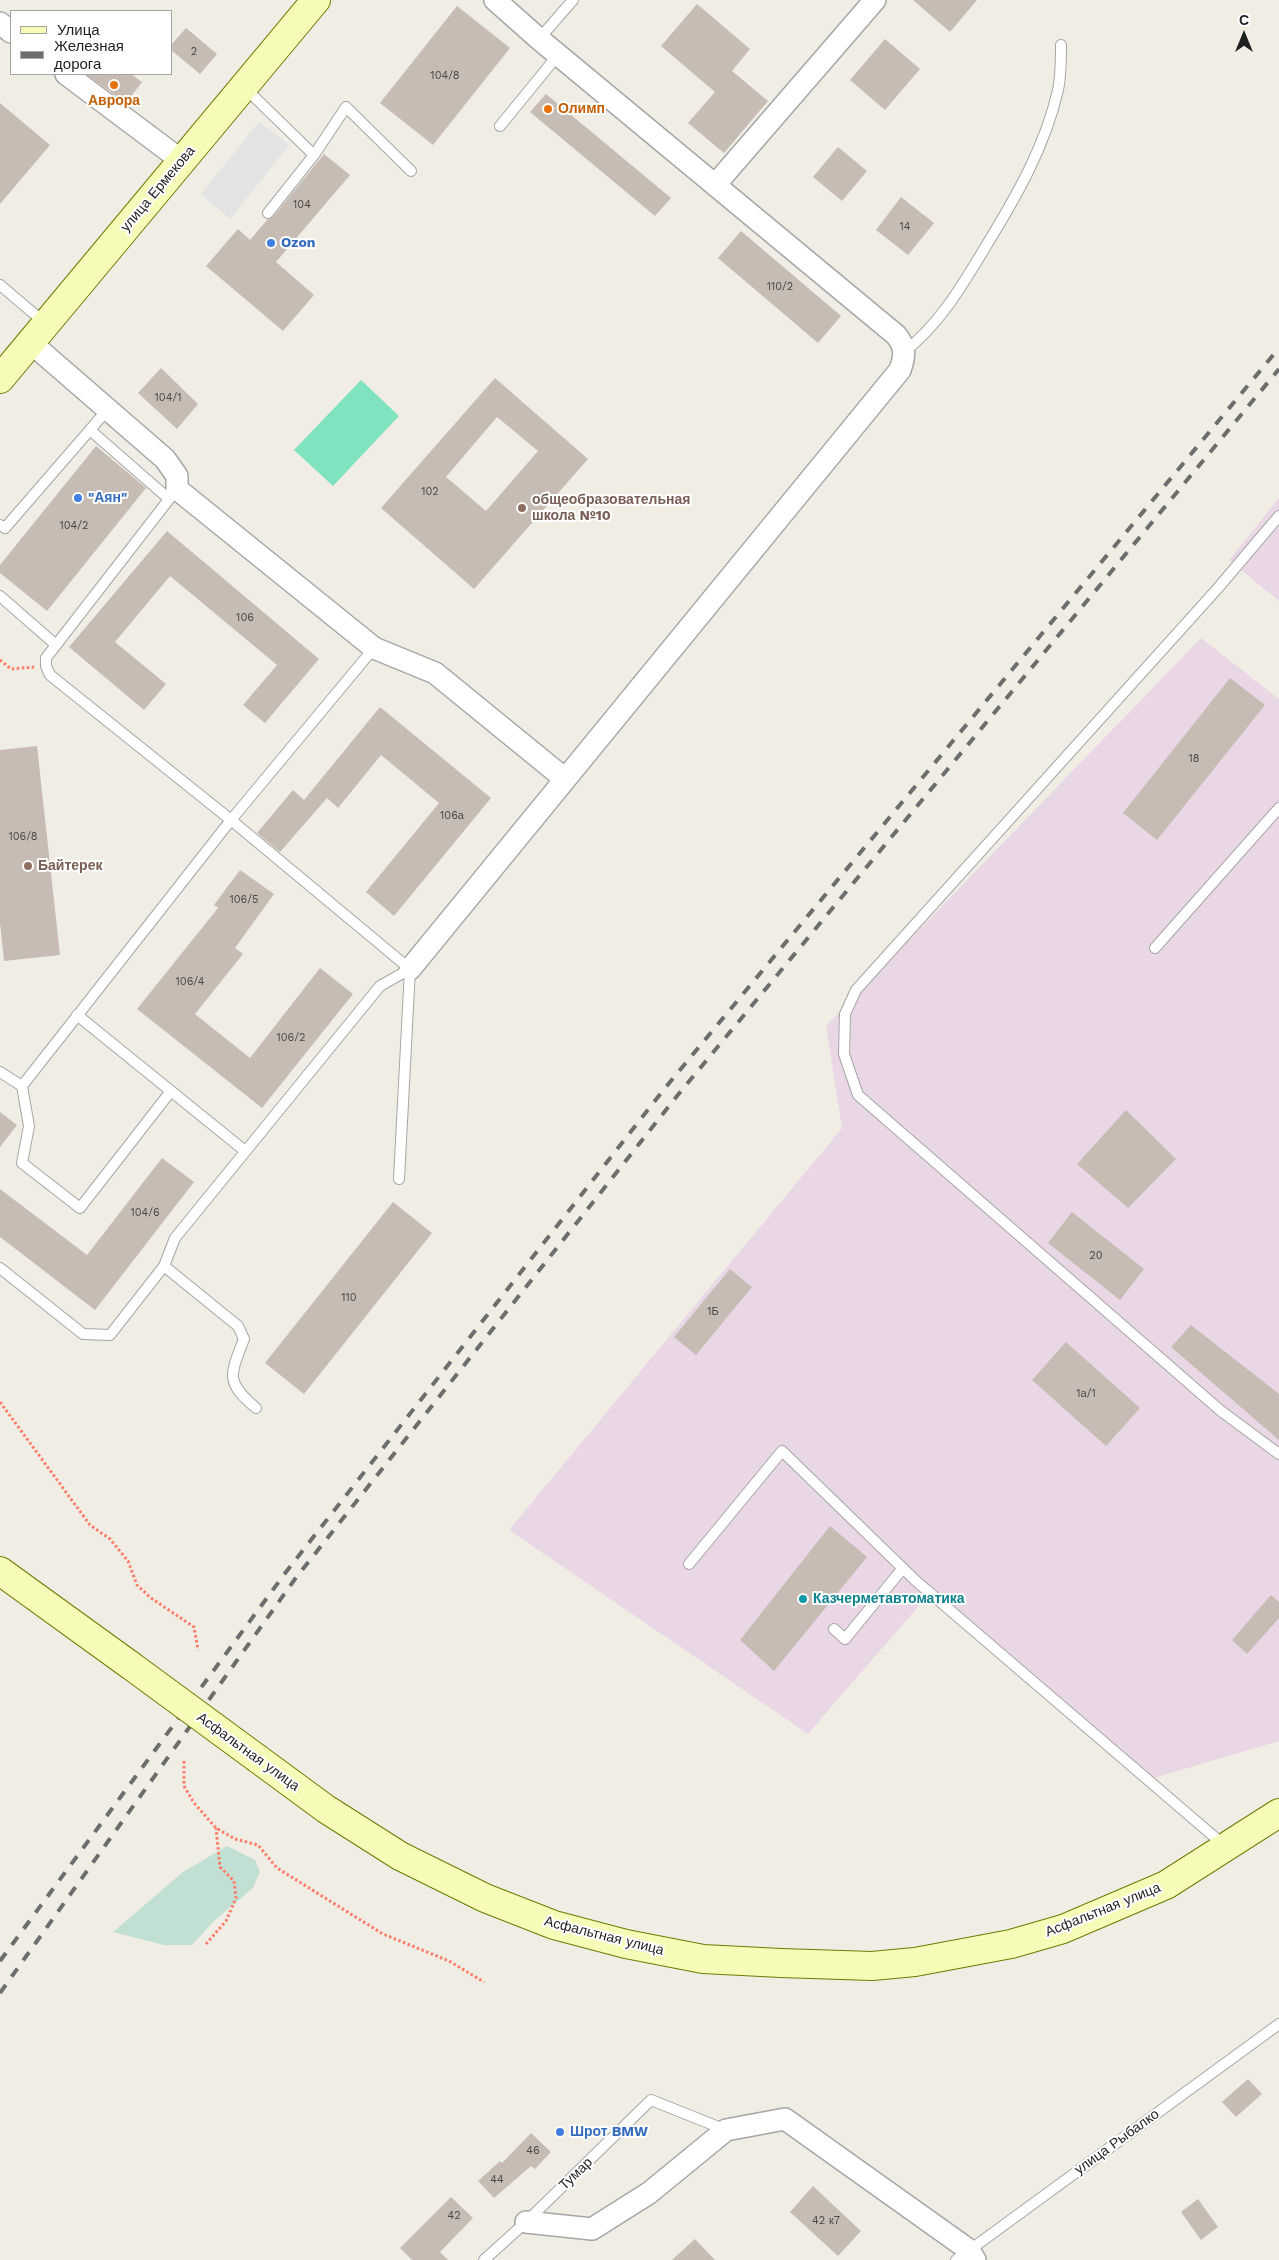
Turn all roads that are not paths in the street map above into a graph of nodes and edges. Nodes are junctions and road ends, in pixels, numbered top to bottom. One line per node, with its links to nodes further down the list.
1 (316, 0): 11 (main road, улица Ермекова)
2 (496, 0): 7 (street)
3 (573, 0): 7 (lane)
4 (874, 0): 16 (street)
5 (0, 23): 6 (street)
6 (10, 31)
7 (539, 40): 9 (street)
8 (1061, 45): 20 (lane)
9 (558, 55): 12 (lane); 16 (street)
10 (67, 75): 14 (street)
11 (244, 87): 13 (lane); 14 (main road, улица Ермекова)
12 (500, 126)
13 (314, 155): 15 (lane); 17 (lane)
14 (182, 162): 19 (main road, улица Ермекова)
15 (411, 171)
16 (715, 185): 20 (street)
17 (268, 213)
18 (0, 285): 19 (lane)
19 (38, 333): 21 (main road, улица Ермекова); 22 (street)
20 (904, 351): 30 (street)
21 (0, 379)
22 (108, 409): 23 (lane); 24 (street)
23 (90, 430): 24 (lane); 26 (lane)
24 (173, 494): 28 (lane); 29 (street)
25 (1279, 516): 44 (lane)
26 (2, 529)
27 (0, 596): 28 (lane)
28 (56, 645): 32 (lane)
29 (374, 648): 30 (street); 32 (lane)
30 (565, 779): 34 (street)
31 (1279, 808): 33 (lane)
32 (231, 820): 34 (lane); 35 (lane)
33 (1155, 948)
34 (410, 969): 39 (lane); 40 (lane)
35 (77, 1015): 37 (lane); 38 (lane)
36 (0, 1072): 37 (lane)
37 (22, 1086): 38 (lane)
38 (172, 1091): 39 (lane)
39 (245, 1151): 41 (lane)
40 (399, 1179)
41 (164, 1266): 42 (lane); 43 (lane)
42 (0, 1268)
43 (256, 1408)
44 (1279, 1454)
45 (689, 1564): 46 (lane)
46 (903, 1568): 48 (lane); 50 (lane)
47 (0, 1571): 50 (main road, Асфальтная улица, bridge)
48 (834, 1629)
49 (1279, 1813): 50 (main road, Асфальтная улица)
50 (1225, 1847)
51 (1279, 2024): 54 (lane, улица Рыбалко)
52 (726, 2130): 53 (street); 53 (lane, Тумар); 54 (street)
53 (526, 2222): 55 (lane, Тумар)
54 (967, 2257)
55 (484, 2260)

